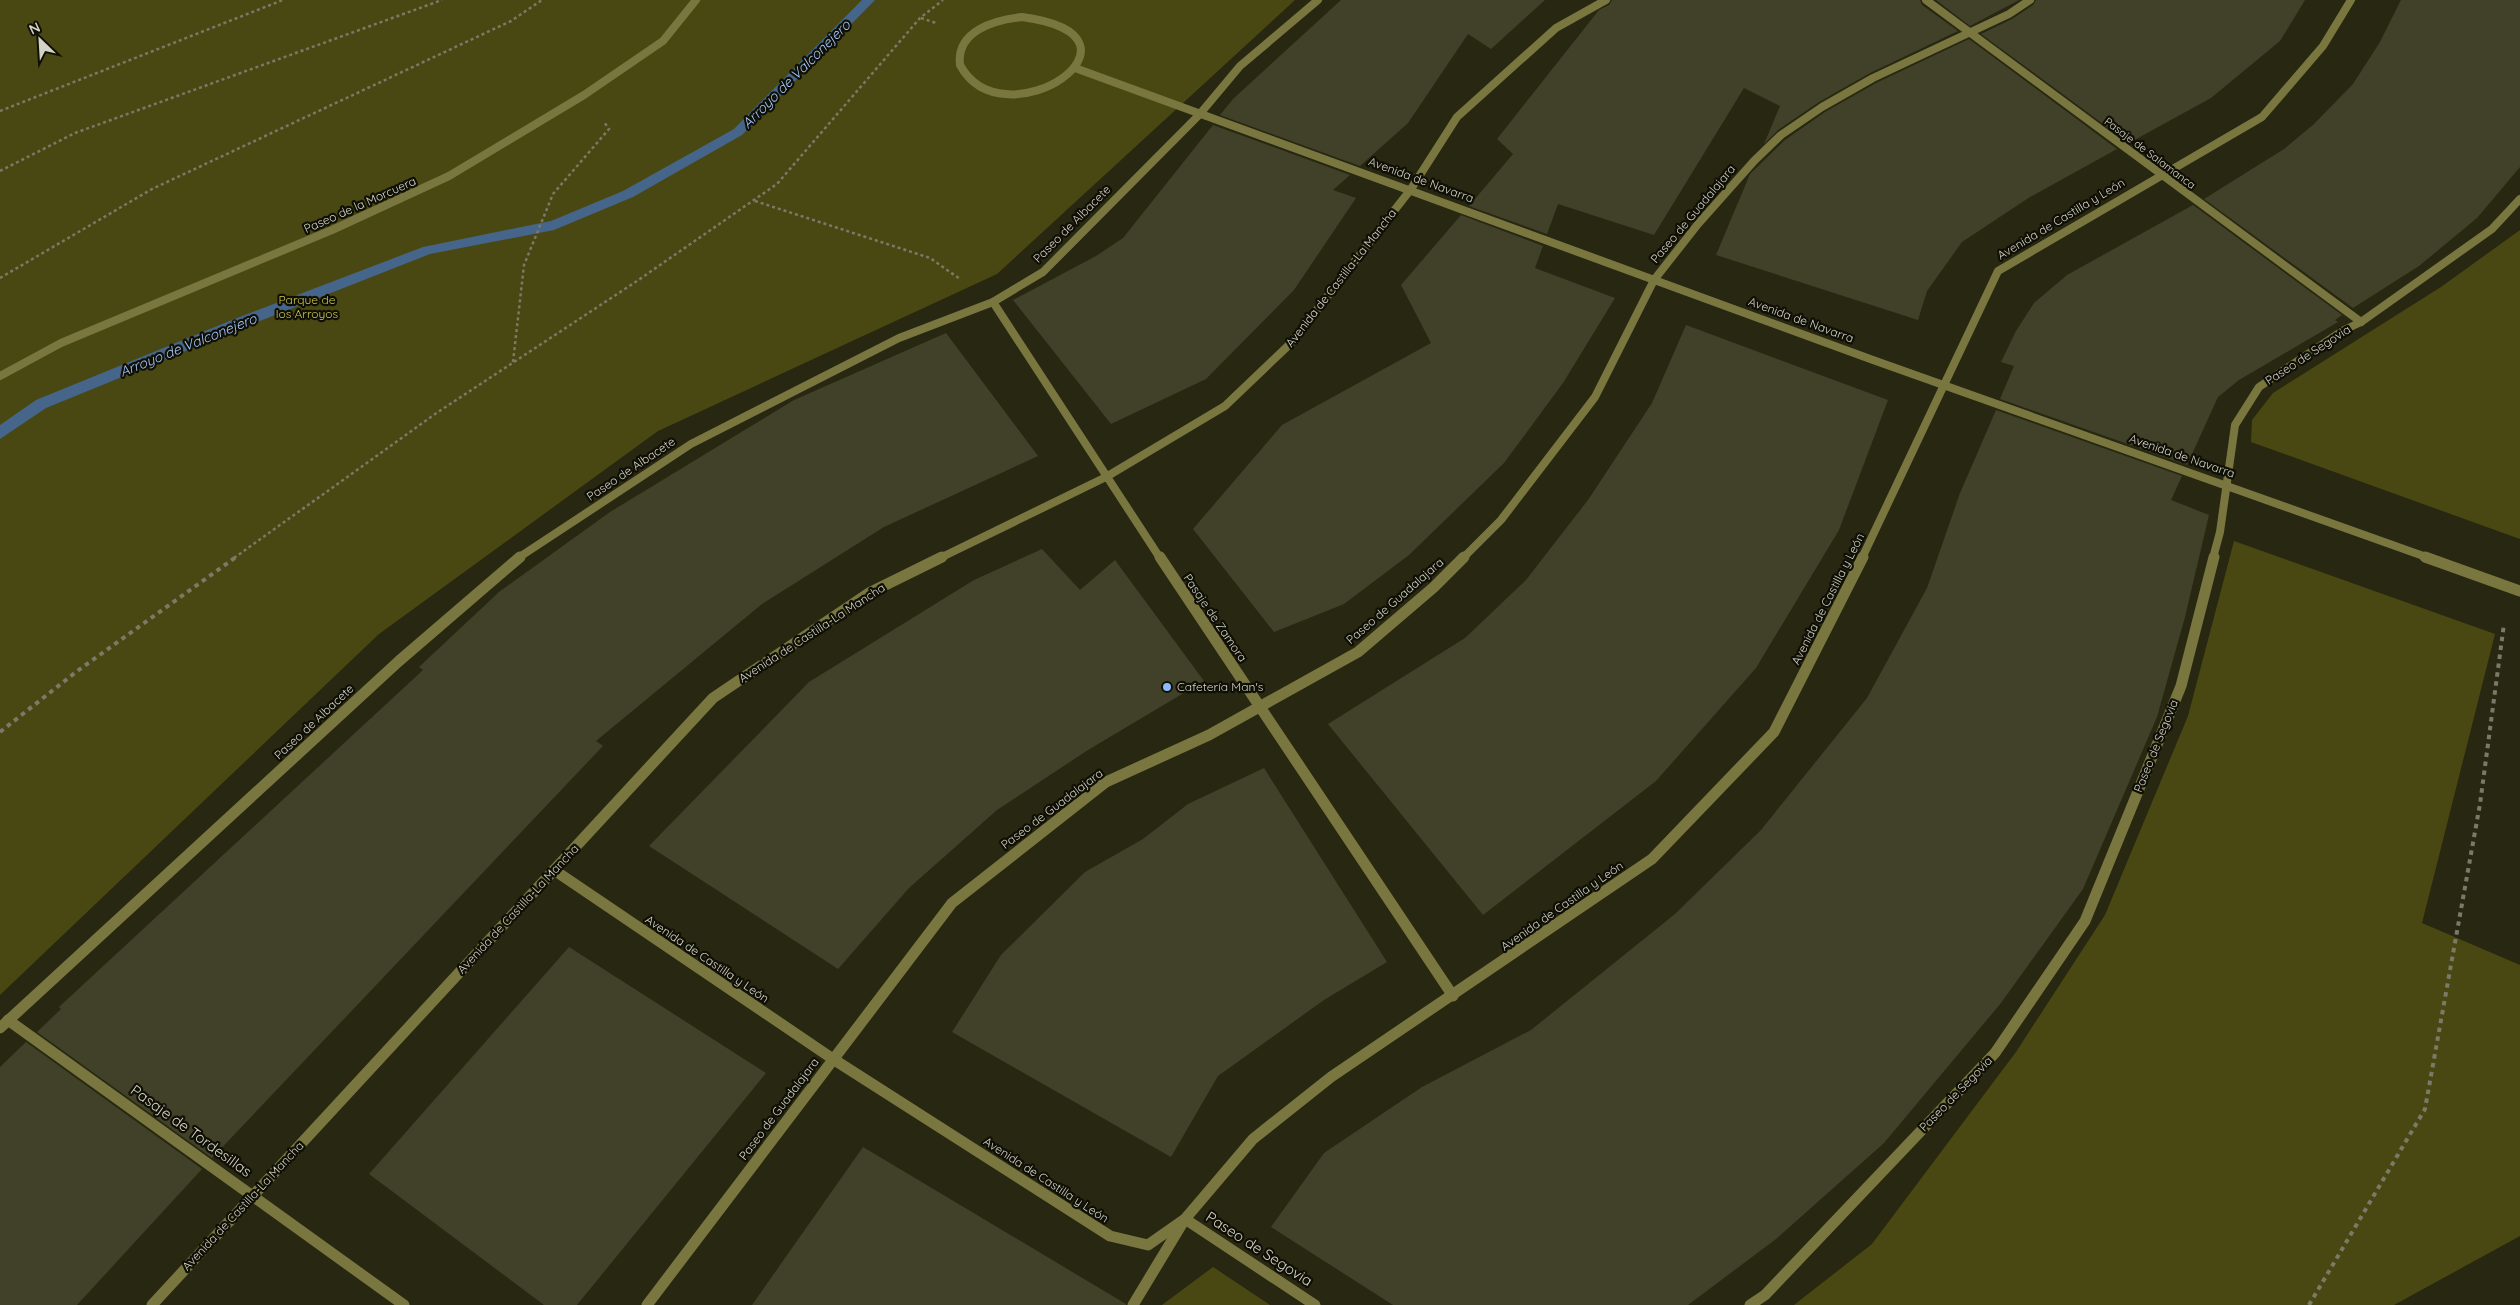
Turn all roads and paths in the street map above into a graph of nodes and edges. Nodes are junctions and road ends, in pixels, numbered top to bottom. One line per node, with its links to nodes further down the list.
1 (283, 0): 14 (path)
2 (442, 0): 16 (path)
3 (542, 0): 21 (path)
4 (696, 0): 13 (street, Paseo de la Morcuera)
5 (943, 0): 20 (path)
6 (1318, 0): 15 (street, Paseo de Albacete)
7 (1606, 0): 18 (street, Avenida de Castilla-La Mancha)
8 (1926, 0): 11 (street, Pasaje de Salamanca)
9 (2030, 0): 11 (street, Paseo de Guadalajara)
10 (2350, 0): 17 (street, Avenida de Castilla y León)
11 (1970, 32): 17 (street, Pasaje de Salamanca); 22 (street, Paseo de Guadalajara)
12 (1075, 68): 12 (street); 15 (street, Avenida de Navarra)
13 (584, 95): 25 (path); 26 (street, Paseo de la Morcuera)
14 (0, 111)
15 (1199, 115): 18 (street, Avenida de Navarra); 23 (street, Paseo de Albacete)
16 (0, 171)
17 (2160, 175): 24 (street, Pasaje de Salamanca); 27 (street, Avenida de Castilla y León)
18 (1411, 189): 22 (street, Avenida de Navarra); 28 (street, Avenida de Castilla-La Mancha)
19 (2520, 198): 24 (street, Paseo de Segovia)
20 (754, 200): 23 (path); 25 (path)
21 (0, 278)
22 (1654, 280): 27 (street, Avenida de Navarra); 32 (street, Paseo de Guadalajara)
23 (993, 302): 28 (street, Pasaje de Zamora); 36 (street, Paseo de Albacete)
24 (2360, 322): 29 (street, Paseo de Segovia)
25 (513, 362): 33 (path)
26 (0, 376)
27 (1944, 385): 29 (street, Avenida de Navarra); 35 (street, Avenida de Castilla y León)
28 (1106, 477): 32 (street, Pasaje de Zamora); 34 (street, Avenida de Castilla-La Mancha)
29 (2227, 485): 30 (street, Avenida de Navarra); 45 (street, Paseo de Segovia)
30 (2510, 587): 31 (street, Avenida de Navarra); 46 (path)
31 (2520, 591)
32 (1260, 707): 35 (street, Pasaje de Zamora); 37 (street, Paseo de Guadalajara)
33 (0, 732)
34 (554, 870): 37 (street, Avenida de Castilla y León); 38 (street, Avenida de Castilla-La Mancha)
35 (1453, 996): 39 (street, Avenida de Castilla y León)
36 (4, 1024): 38 (street, Pasaje de Tordesillas)
37 (833, 1059): 39 (street, Avenida de Castilla y León); 42 (street, Paseo de Guadalajara)
38 (253, 1196): 40 (street, Avenida de Castilla-La Mancha); 41 (street, Pasaje de Tordesillas)
39 (1184, 1219): 43 (street); 44 (street, Paseo de Segovia)
40 (152, 1305)
41 (404, 1305)
42 (647, 1305)
43 (1133, 1305)
44 (1315, 1305)
45 (1750, 1305)
46 (2309, 1305)

